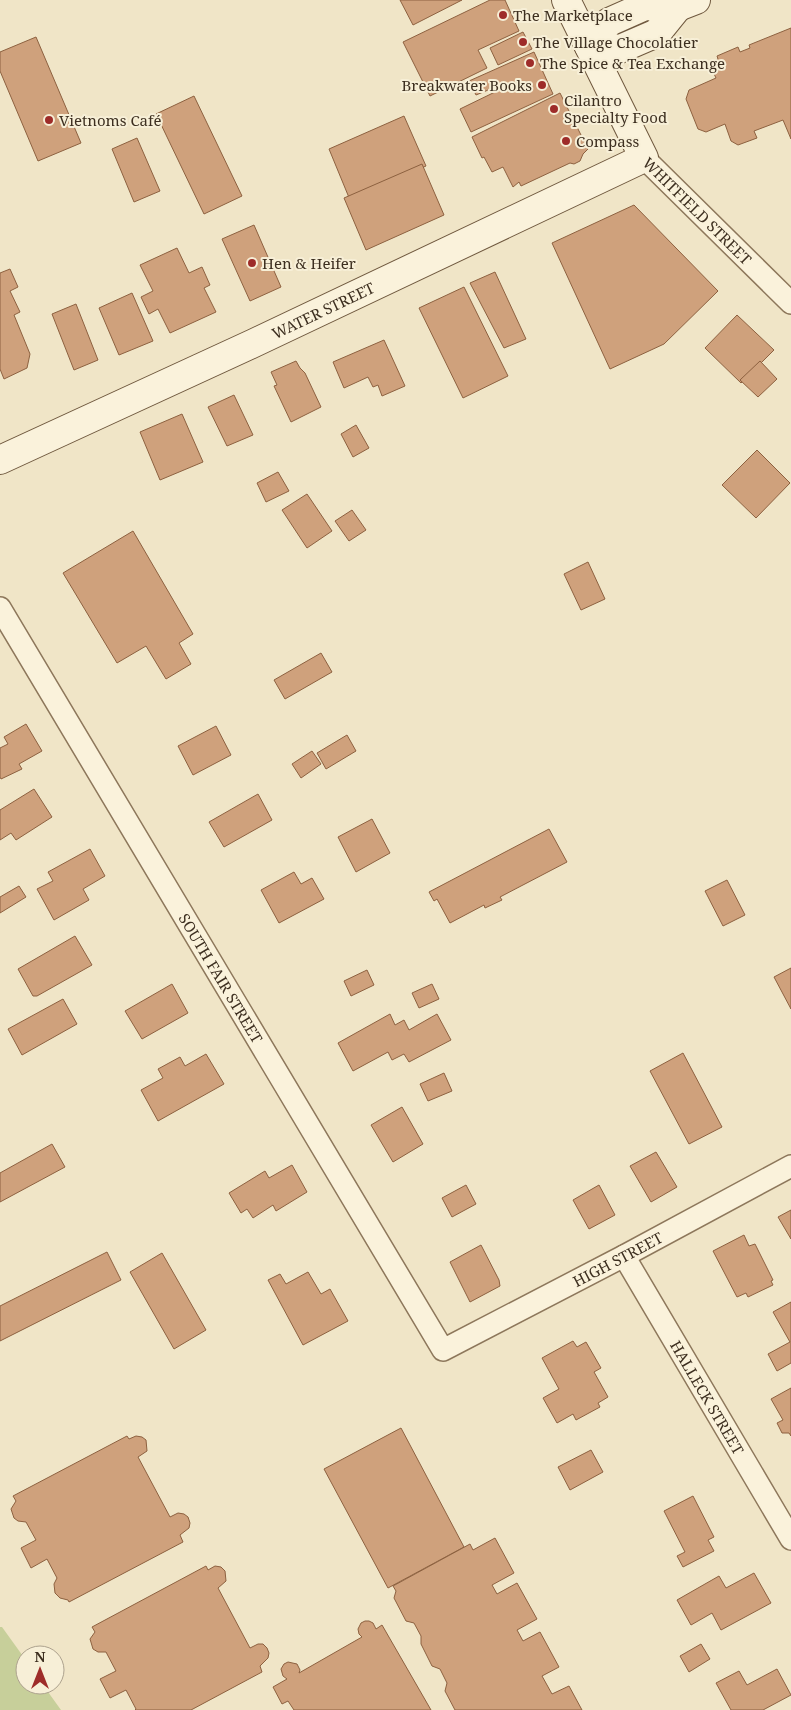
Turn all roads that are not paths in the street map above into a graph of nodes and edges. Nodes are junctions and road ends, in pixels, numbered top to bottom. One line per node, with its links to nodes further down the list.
1 (566, 0): 3 (main road, WHITFIELD STREET)
2 (687, 4): 3 (main road)
3 (589, 46): 4 (main road, WHITFIELD STREET)
4 (644, 158): 5 (street, WHITFIELD STREET); 6 (main road, WATER STREET)
5 (791, 303)
6 (0, 460)
7 (0, 608): 10 (street, SOUTH FAIR STREET)
8 (791, 1166): 9 (street, HIGH STREET)
9 (624, 1256): 10 (street, HIGH STREET); 11 (street, HALLECK STREET)
10 (443, 1350)
11 (791, 1539)

